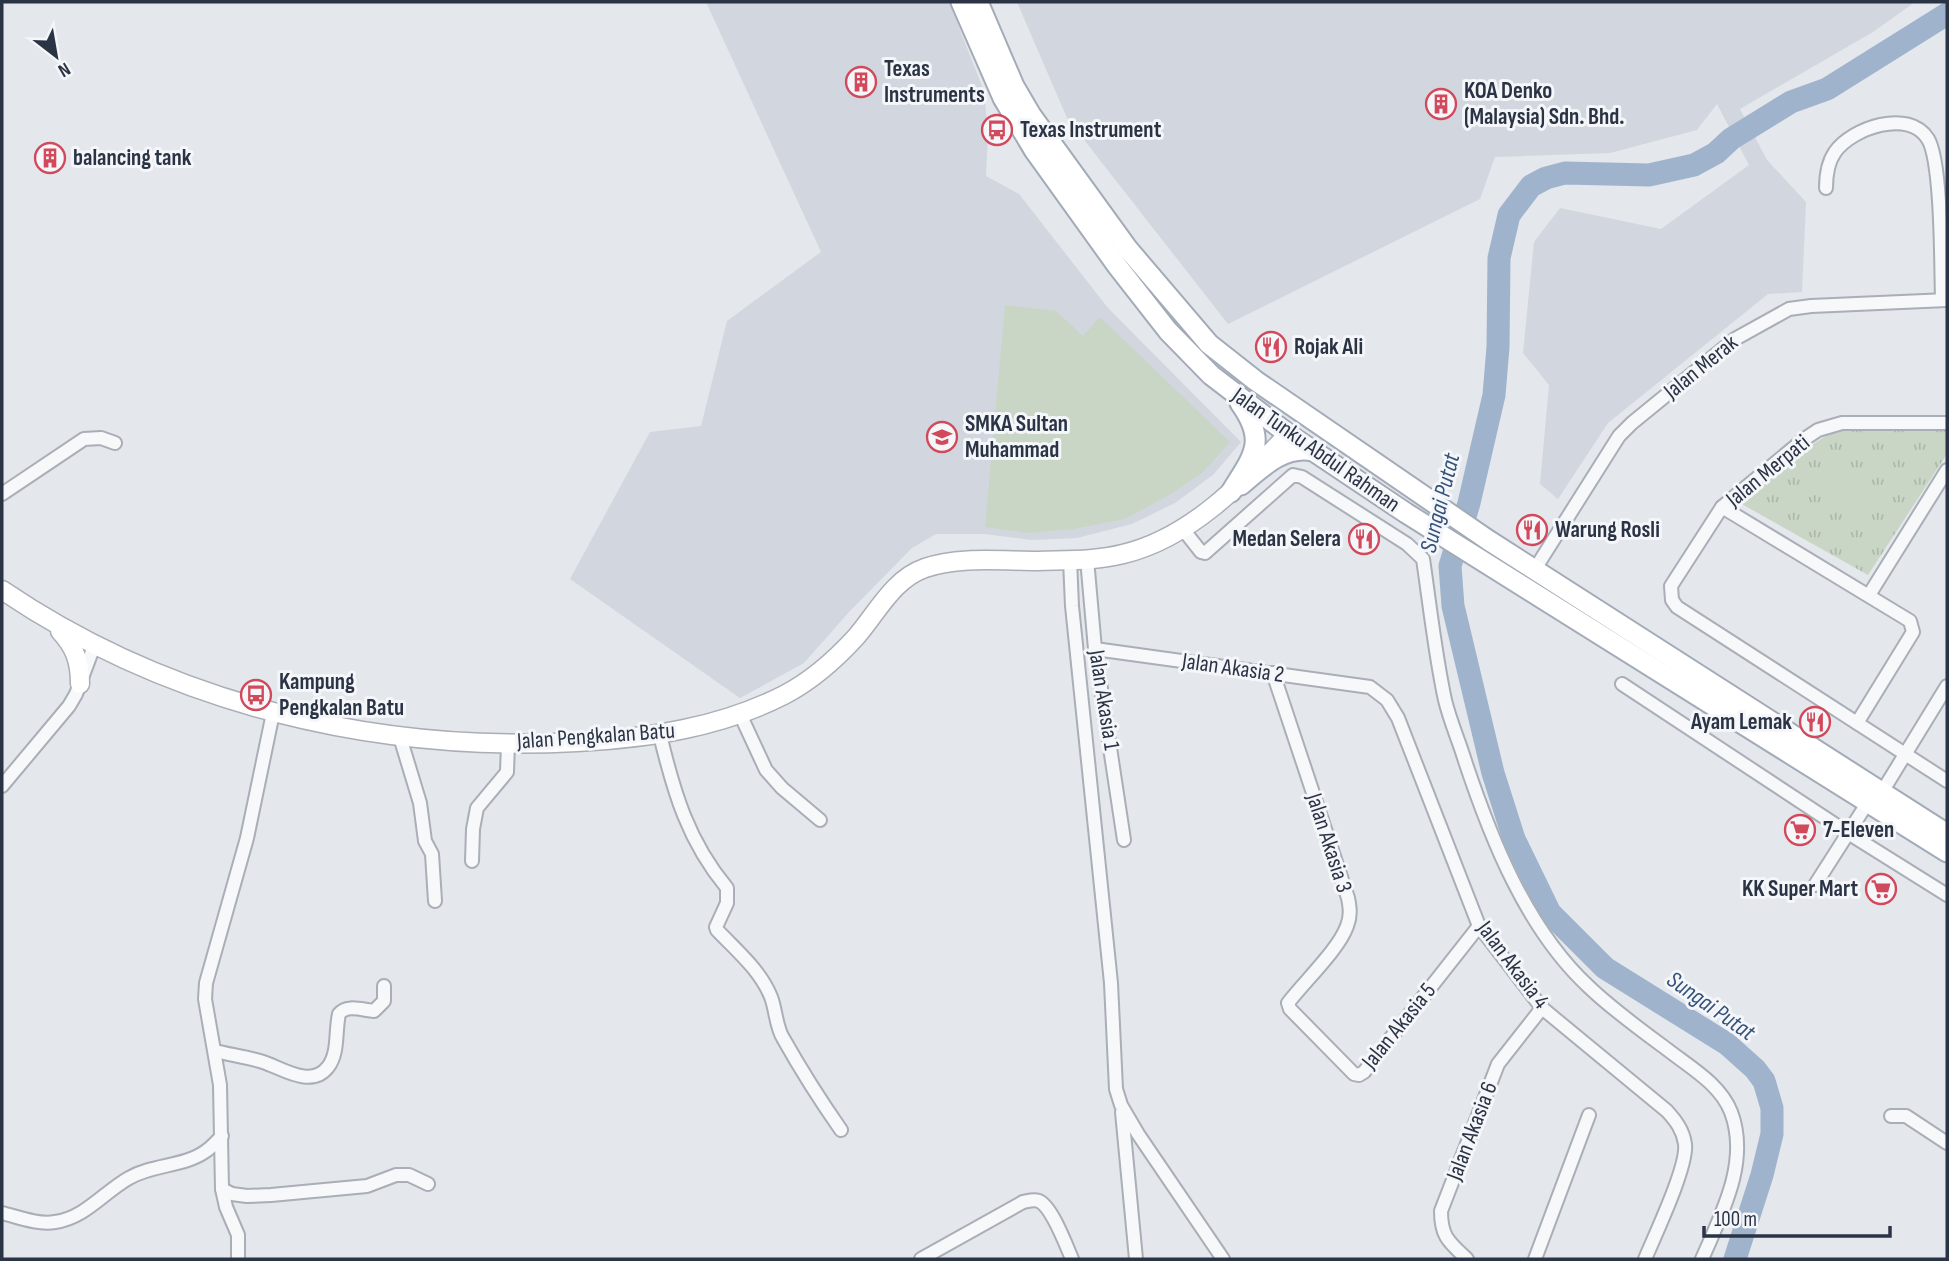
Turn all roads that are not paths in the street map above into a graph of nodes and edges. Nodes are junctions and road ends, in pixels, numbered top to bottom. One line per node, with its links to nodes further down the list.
1 (961, 2): 6 (main road, Jalan Tunku Abdul Rahman)
2 (978, 2): 5 (main road, Jalan Tunku Abdul Rahman)
3 (1826, 188): 4 (street)
4 (1945, 300): 20 (street, Jalan Merak)
5 (1200, 335): 8 (main road); 13 (main road, Jalan Tunku Abdul Rahman)
6 (1211, 375): 8 (main road, Jalan Tunku Abdul Rahman); 12 (main road)
7 (1947, 423): 15 (street, Jalan Merpati)
8 (1288, 434): 10 (main road, Jalan Tunku Abdul Rahman); 12 (main road, Jalan Pengkalan Batu); 13 (main road)
9 (116, 443): 14 (street)
10 (1313, 451): 12 (main road); 16 (main road, Jalan Tunku Abdul Rahman)
11 (1947, 470): 22 (street)
12 (1231, 492): 17 (main road, Jalan Pengkalan Batu)
13 (1418, 492): 20 (main road, Jalan Tunku Abdul Rahman)
14 (2, 494)
15 (1722, 507): 22 (street); 33 (street, Jalan Merpati)
16 (1406, 513): 18 (street); 40 (main road, Jalan Tunku Abdul Rahman)
17 (1182, 528): 18 (street); 19 (main road, Jalan Pengkalan Batu)
18 (1389, 533): 72 (street)
19 (1079, 560): 25 (street, Jalan Akasia 1); 32 (main road, Jalan Pengkalan Batu); 55 (street)
20 (1535, 569): 40 (main road, Jalan Tunku Abdul Rahman)
21 (2, 590): 23 (main road, Jalan Pengkalan Batu)
22 (1869, 595): 33 (street)
23 (47, 619): 24 (main road, Jalan Pengkalan Batu); 27 (main road)
24 (94, 646): 27 (street); 31 (main road, Jalan Pengkalan Batu)
25 (1095, 649): 26 (street, Jalan Akasia 2); 44 (street, Jalan Akasia 1)
26 (1273, 673): 30 (street, Jalan Akasia 2); 52 (street, Jalan Akasia 3)
27 (80, 684): 39 (street)
28 (1622, 684): 42 (street)
29 (1947, 686): 37 (street)
30 (1370, 687): 50 (street, Jalan Akasia 4)
31 (272, 713): 35 (main road, Jalan Pengkalan Batu); 54 (street)
32 (740, 714): 34 (main road, Jalan Pengkalan Batu); 41 (street)
33 (1857, 723): 37 (street)
34 (660, 735): 36 (main road, Jalan Pengkalan Batu); 58 (street)
35 (400, 737): 36 (main road, Jalan Pengkalan Batu); 49 (street)
36 (508, 743): 46 (street)
37 (1906, 754): 38 (street); 40 (street)
38 (1947, 781)
39 (2, 786)
40 (1875, 797): 42 (street); 43 (main road, Jalan Tunku Abdul Rahman); 45 (main road, Jalan Tunku Abdul Rahman)
41 (820, 820)
42 (1848, 833): 47 (street); 48 (street)
43 (1947, 834)
44 (1124, 840)
45 (1947, 852)
46 (472, 861)
47 (1815, 885)
48 (1947, 895)
49 (435, 901)
50 (1479, 926): 52 (street, Jalan Akasia 5); 53 (street, Jalan Akasia 4)
51 (384, 986): 54 (street)
52 (1291, 999)
53 (1542, 1008): 69 (street, Jalan Akasia 6); 71 (street, Jalan Akasia 4)
54 (215, 1051): 59 (street)
55 (1122, 1105): 67 (street); 68 (street)
56 (1589, 1115): 70 (street)
57 (1891, 1116): 60 (street)
58 (841, 1130)
59 (222, 1136): 62 (street); 63 (street)
60 (1947, 1143)
61 (428, 1184): 62 (street)
62 (222, 1189): 64 (street)
63 (2, 1213)
64 (238, 1259)
65 (921, 1259): 66 (street)
66 (1072, 1259)
67 (1136, 1259)
68 (1223, 1259)
69 (1466, 1259)
70 (1535, 1259)
71 (1645, 1259)
72 (1702, 1259)

